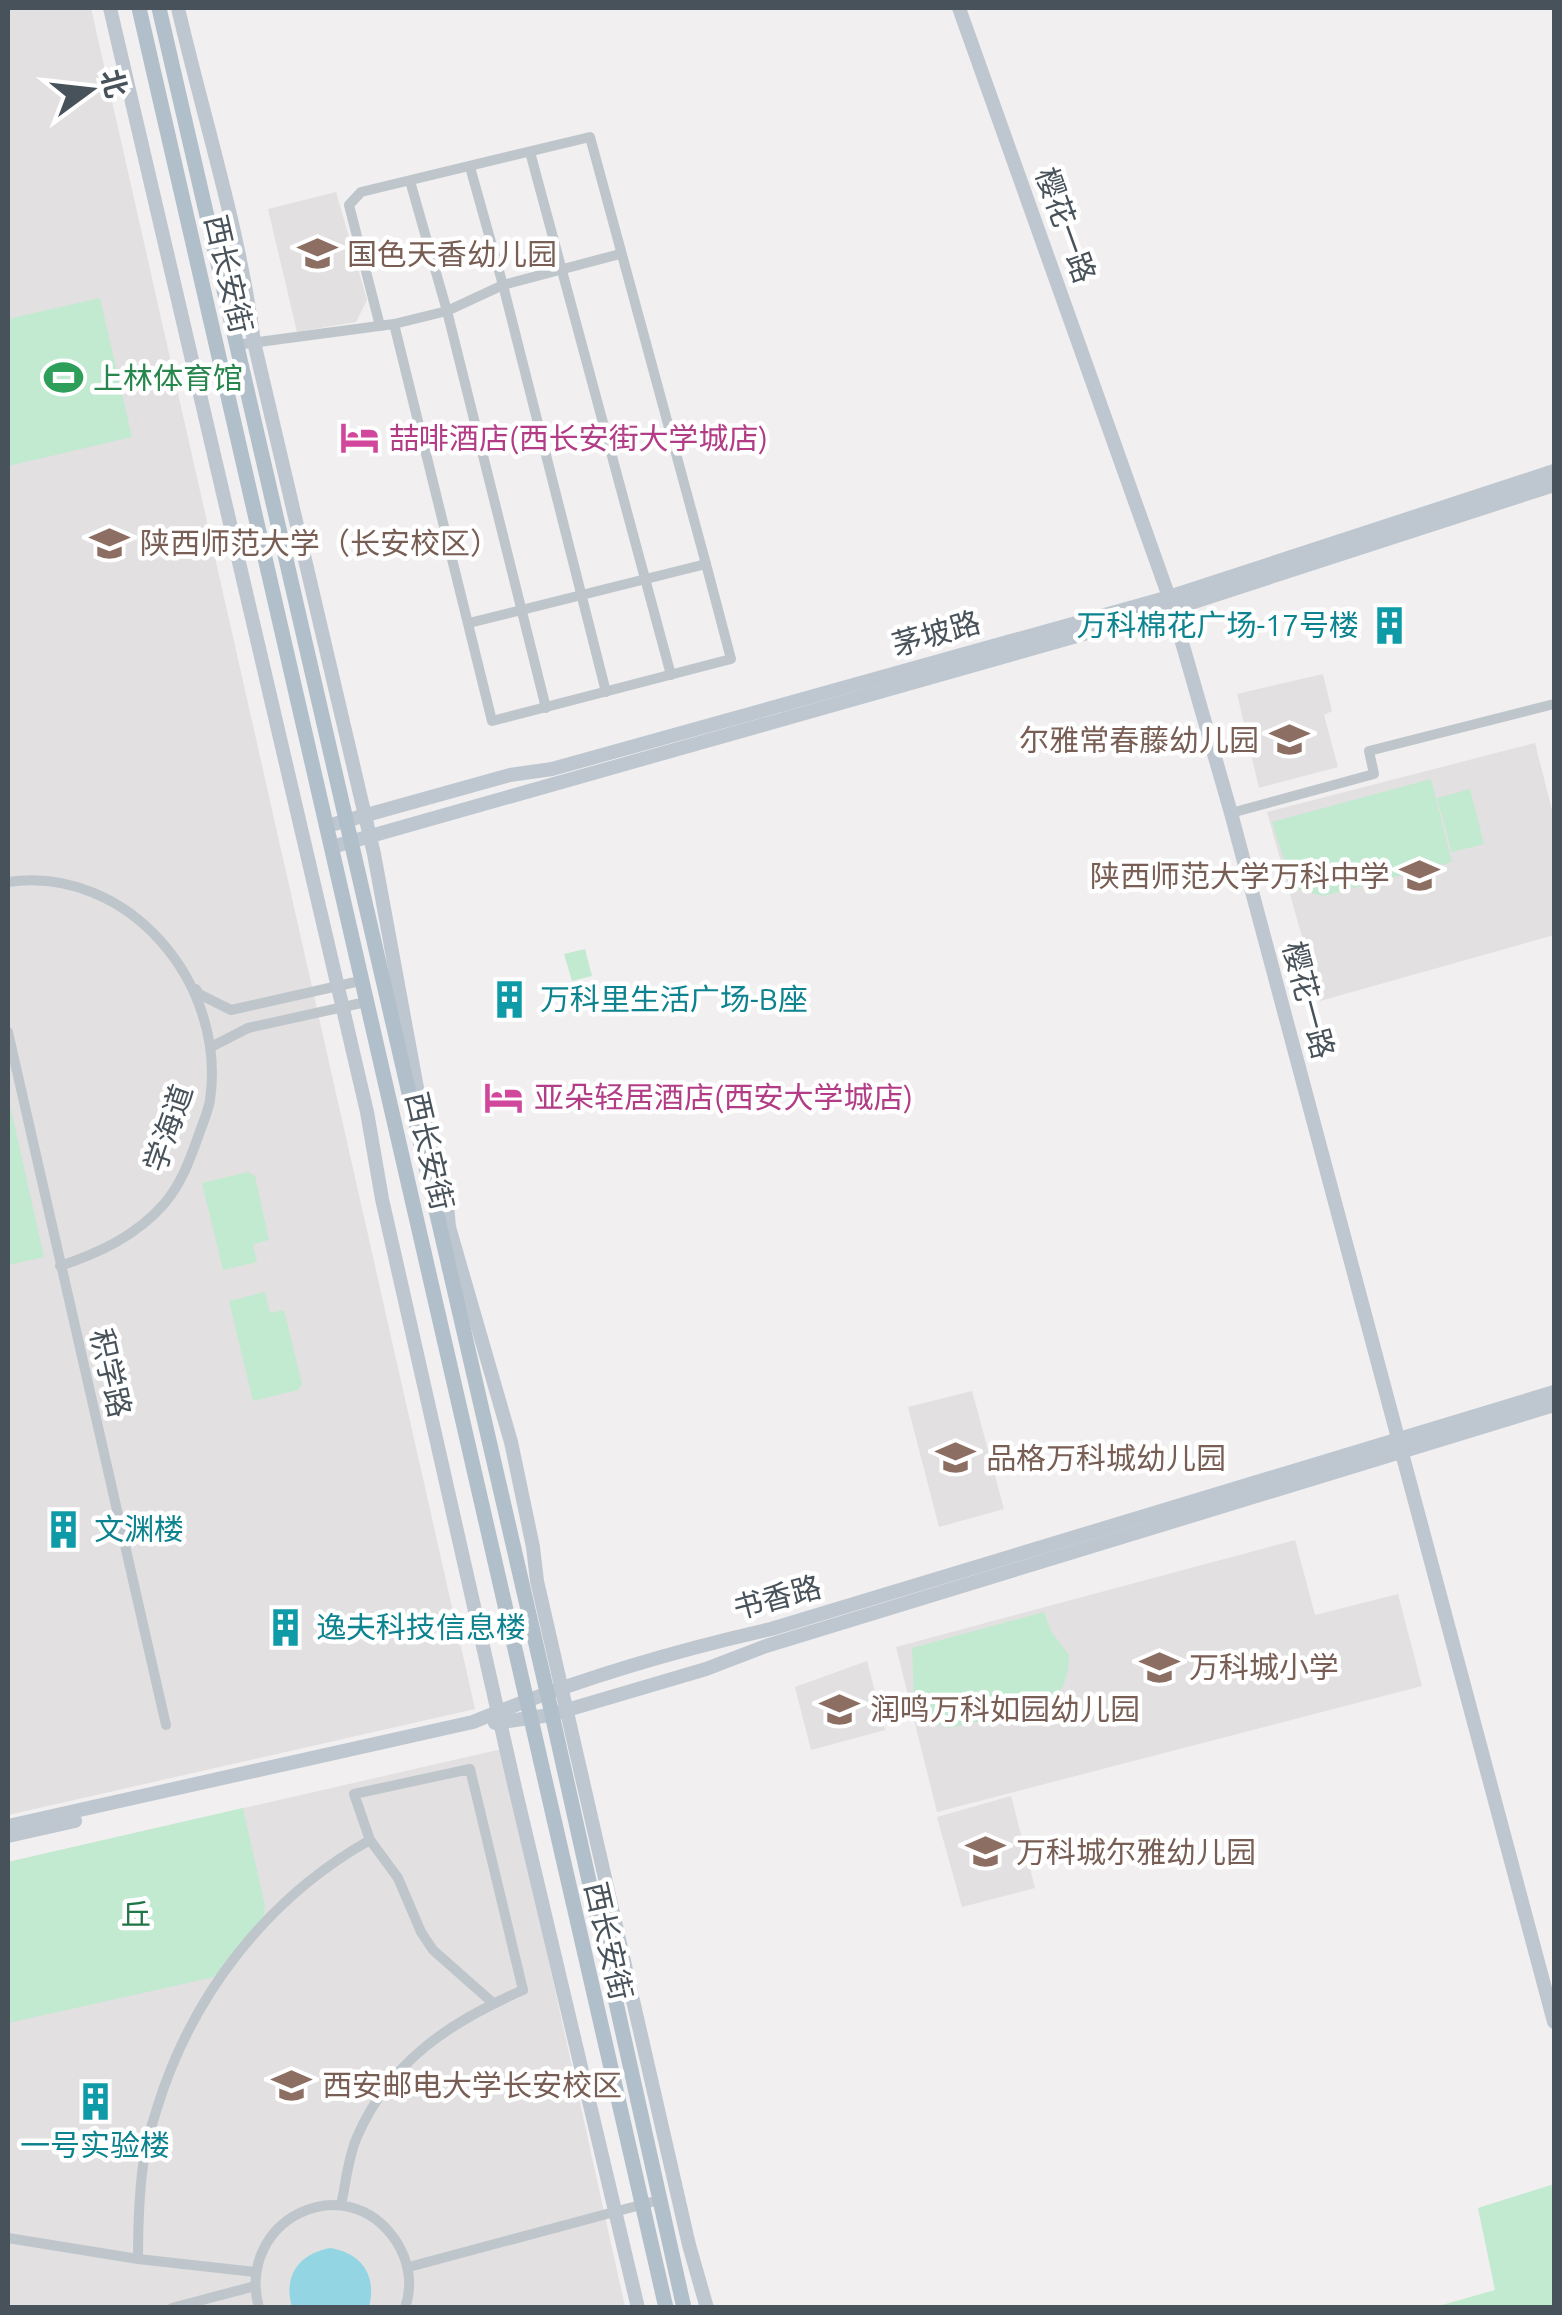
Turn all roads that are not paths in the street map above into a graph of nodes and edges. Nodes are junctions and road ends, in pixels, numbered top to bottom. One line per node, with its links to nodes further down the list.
1 (110, 8): 41 (street)
2 (140, 8): 34 (main road, 西长安街)
3 (158, 8): 16 (main road, 西长安街)
4 (178, 8): 15 (street)
5 (959, 8): 22 (street, 樱花一路)
6 (530, 152): 7 (street); 9 (street); 10 (street)
7 (470, 167): 8 (street); 11 (street)
8 (410, 181): 12 (street); 14 (street)
9 (620, 254): 10 (street); 19 (street)
10 (560, 269): 11 (street); 20 (street)
11 (504, 285): 12 (street); 21 (street)
12 (447, 311): 13 (street); 23 (street)
13 (394, 324): 14 (street); 24 (street)
14 (380, 326): 15 (street)
15 (254, 342): 16 (street); 31 (street)
16 (236, 345): 32 (main road, 西长安街)
17 (1554, 471): 22 (street, 茅坡路)
18 (1554, 484): 22 (street, 茅坡路)
19 (706, 564): 20 (street); 25 (street)
20 (646, 579): 21 (street); 25 (street)
21 (582, 595): 23 (street); 26 (street)
22 (1170, 603): 29 (street, 茅坡路); 30 (street, 樱花一路); 33 (street, 茅坡路)
23 (521, 609): 24 (street); 28 (street)
24 (470, 623): 28 (street)
25 (671, 675): 26 (street)
26 (606, 692): 28 (street)
27 (1554, 704): 30 (street)
28 (546, 708)
29 (408, 803): 31 (street, 茅坡路); 33 (street)
30 (1231, 813): 49 (street, 樱花一路)
31 (364, 816): 32 (street, 茅坡路); 35 (street)
32 (344, 821): 34 (street, 茅坡路); 36 (main road, 西长安街)
33 (414, 824): 35 (street, 茅坡路)
34 (327, 826): 37 (main road, 西长安街)
35 (370, 836): 36 (street, 茅坡路); 50 (street)
36 (349, 842): 37 (street, 茅坡路); 50 (main road, 西长安街)
37 (332, 847): 40 (main road, 西长安街)
38 (8, 882): 39 (street)
39 (182, 965): 41 (street); 45 (street, 学海道)
40 (360, 981): 41 (street); 42 (main road, 西长安街)
41 (338, 987): 43 (street)
42 (366, 1002): 43 (street); 51 (main road, 西长安街)
43 (342, 1007): 45 (street); 54 (street)
44 (8, 1032): 46 (street, 积学路)
45 (211, 1048): 46 (street, 学海道)
46 (60, 1266): 55 (street, 积学路)
47 (1554, 1392): 49 (street, 书香路)
48 (1554, 1405): 49 (street, 书香路)
49 (1400, 1446): 50 (street, 书香路); 52 (street, 书香路); 60 (street, 樱花一路)
50 (554, 1690): 51 (street, 书香路); 52 (main road, 西长安街)
51 (527, 1699): 53 (main road, 西长安街); 54 (street, 书香路)
52 (558, 1713): 53 (street, 书香路); 61 (main road, 西长安街); 76 (street)
53 (529, 1716): 54 (street, 书香路); 62 (main road, 西长安街)
54 (499, 1717): 56 (street, 书香路); 57 (street, 书香路); 64 (street)
55 (166, 1726)
56 (8, 1826)
57 (8, 1836)
58 (370, 1840): 59 (street); 59 (street); 66 (street)
59 (493, 2004): 63 (street)
60 (1554, 2022)
61 (660, 2200): 62 (street); 75 (main road, 西长安街)
62 (642, 2204): 64 (street); 74 (main road, 西长安街)
63 (341, 2205): 67 (street); 68 (street)
64 (614, 2212): 67 (street); 73 (street)
65 (8, 2238): 66 (street)
66 (138, 2259): 68 (street)
67 (408, 2267): 72 (street)
68 (255, 2272): 69 (street)
69 (254, 2286): 70 (street); 71 (street)
70 (172, 2308)
71 (259, 2308)
72 (405, 2308)
73 (638, 2308)
74 (666, 2308)
75 (684, 2308)
76 (707, 2308)

